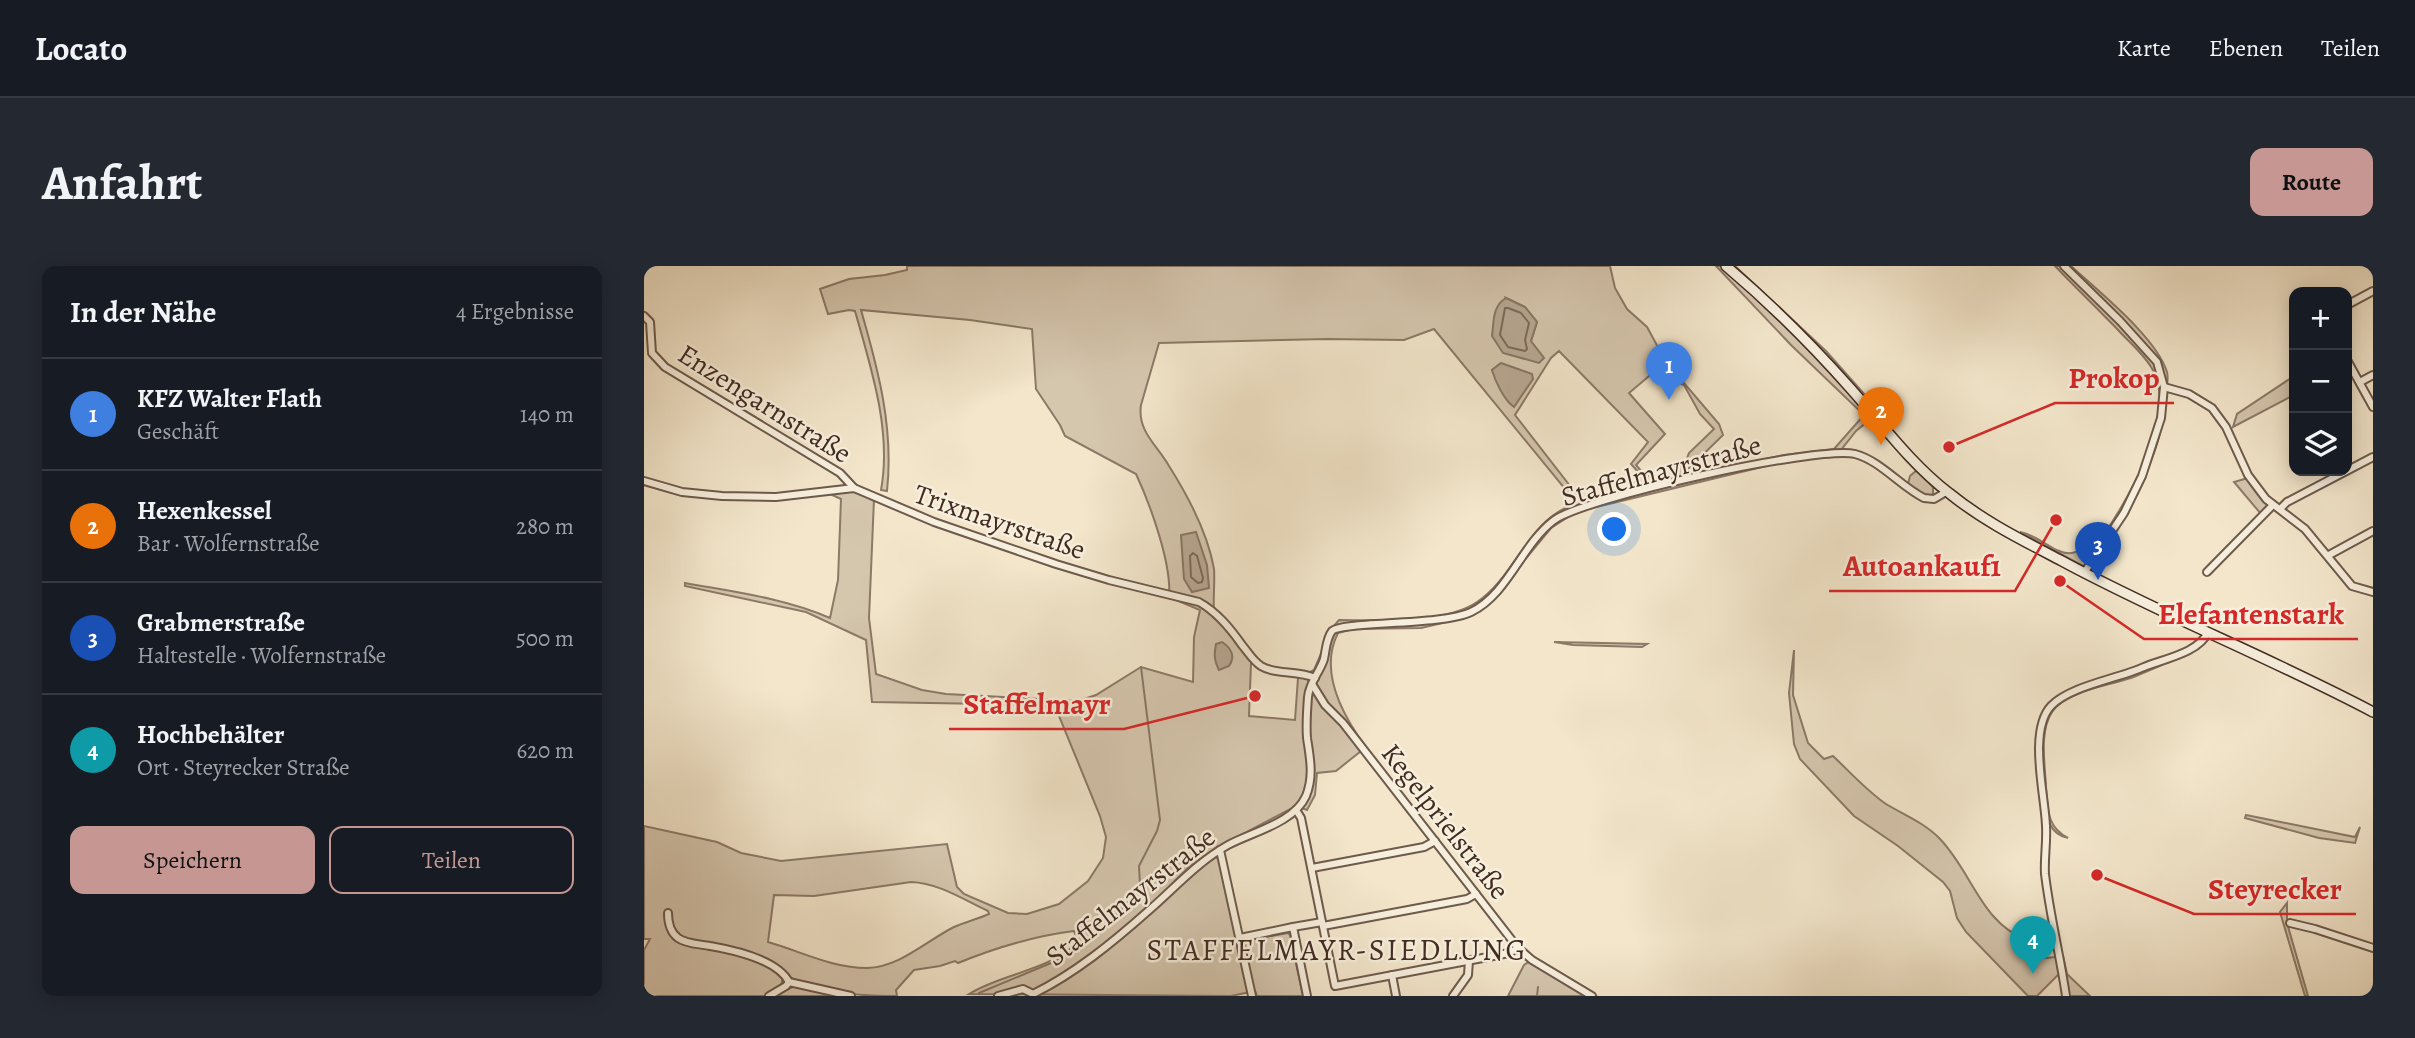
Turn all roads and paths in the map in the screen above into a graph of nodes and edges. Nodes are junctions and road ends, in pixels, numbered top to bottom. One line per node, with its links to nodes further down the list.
1 (1726, 266): 14 (main road)
2 (2064, 266): 9 (street)
3 (2373, 291): 4 (street)
4 (2352, 302)
5 (644, 316): 13 (street, Enzengarnstraße)
6 (2352, 368): 8 (street)
7 (2373, 374): 8 (street)
8 (2360, 382): 10 (street)
9 (2164, 387): 15 (street); 19 (street)
10 (2373, 407)
11 (2373, 457): 15 (street)
12 (644, 481): 13 (street, Trixmayrstraße)
13 (855, 488): 22 (street, Trixmayrstraße)
14 (1947, 492): 19 (main road); 22 (street, Staffelmayrstraße)
15 (2276, 507): 17 (street); 18 (street)
16 (2373, 531): 17 (street)
17 (2329, 555): 20 (street)
18 (2207, 572)
19 (2084, 573): 21 (main road)
20 (2373, 592)
21 (2208, 632): 25 (main road); 50 (street)
22 (1314, 681): 23 (street, Kegelprielstraße); 24 (street, Staffelmayrstraße)
23 (1325, 705): 24 (street); 27 (street, Kegelprielstraße)
24 (1308, 712): 26 (street, Staffelmayrstraße)
25 (2373, 712)
26 (1296, 810): 28 (street, Staffelmayrstraße); 29 (street)
27 (1435, 841): 29 (street); 30 (street, Kegelprielstraße)
28 (1220, 850): 35 (street); 41 (street, Staffelmayrstraße)
29 (1312, 869): 33 (street)
30 (1476, 894): 33 (street); 36 (street, Kegelprielstraße)
31 (668, 913): 40 (street)
32 (2290, 923): 37 (street)
33 (1322, 924): 34 (street); 39 (street)
34 (1293, 927): 35 (street); 46 (street)
35 (1240, 938): 42 (street)
36 (1518, 948): 38 (street); 49 (street, Kegelprielstraße)
37 (2373, 948)
38 (1469, 960): 39 (street); 48 (street)
39 (1392, 975): 47 (street)
40 (789, 982): 43 (street); 44 (street)
41 (1033, 995): 45 (street, Staffelmayrstraße)
42 (1250, 995)
43 (769, 996)
44 (851, 996)
45 (998, 996)
46 (1307, 996)
47 (1395, 996)
48 (1453, 996)
49 (1592, 996)
50 (2066, 996)

